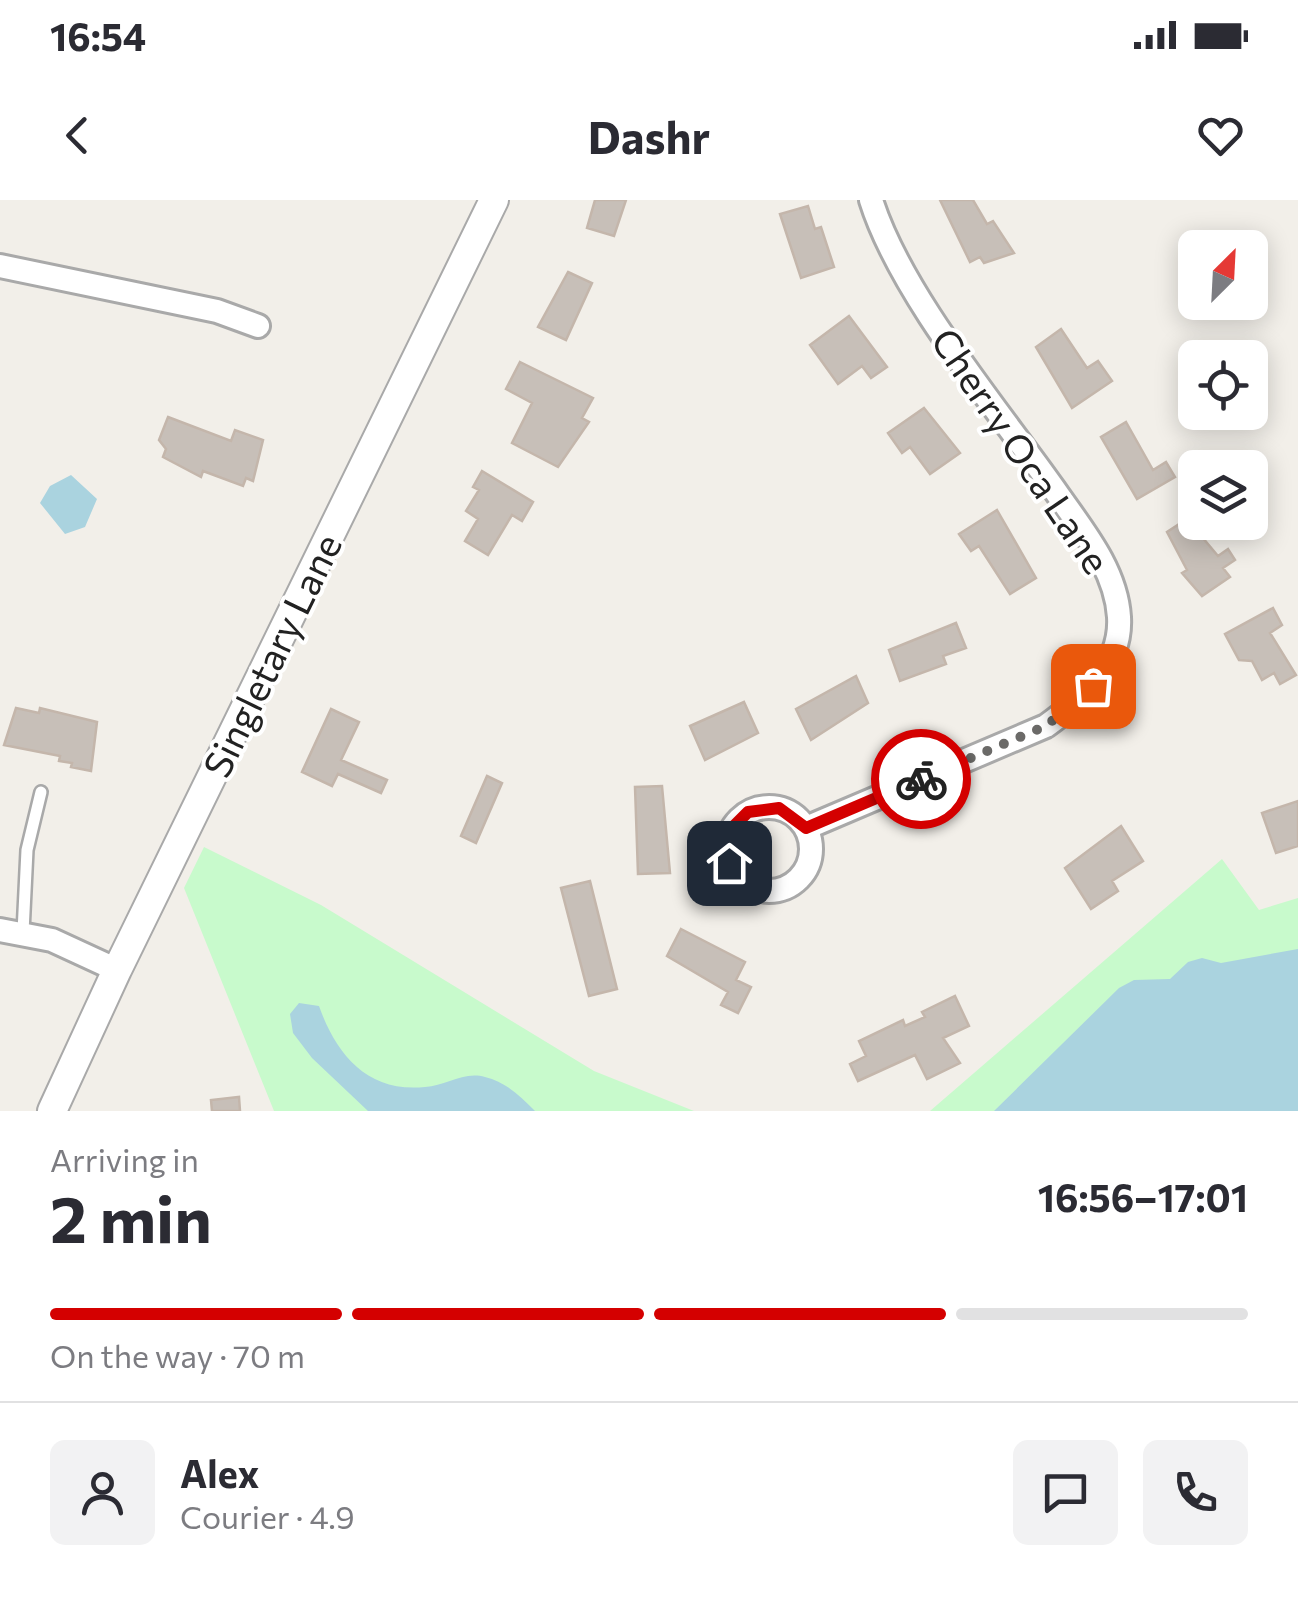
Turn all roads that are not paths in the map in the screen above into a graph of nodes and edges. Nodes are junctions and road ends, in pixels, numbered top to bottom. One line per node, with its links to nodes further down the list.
1 (494, 200): 8 (street, Singletary Lane)
2 (871, 200): 6 (street, Cherry Oca Lane)
3 (0, 266): 4 (street)
4 (258, 326)
5 (41, 792): 7 (lane)
6 (806, 828)
7 (11, 931): 8 (street)
8 (117, 970): 9 (street, Singletary Lane)
9 (52, 1111)

